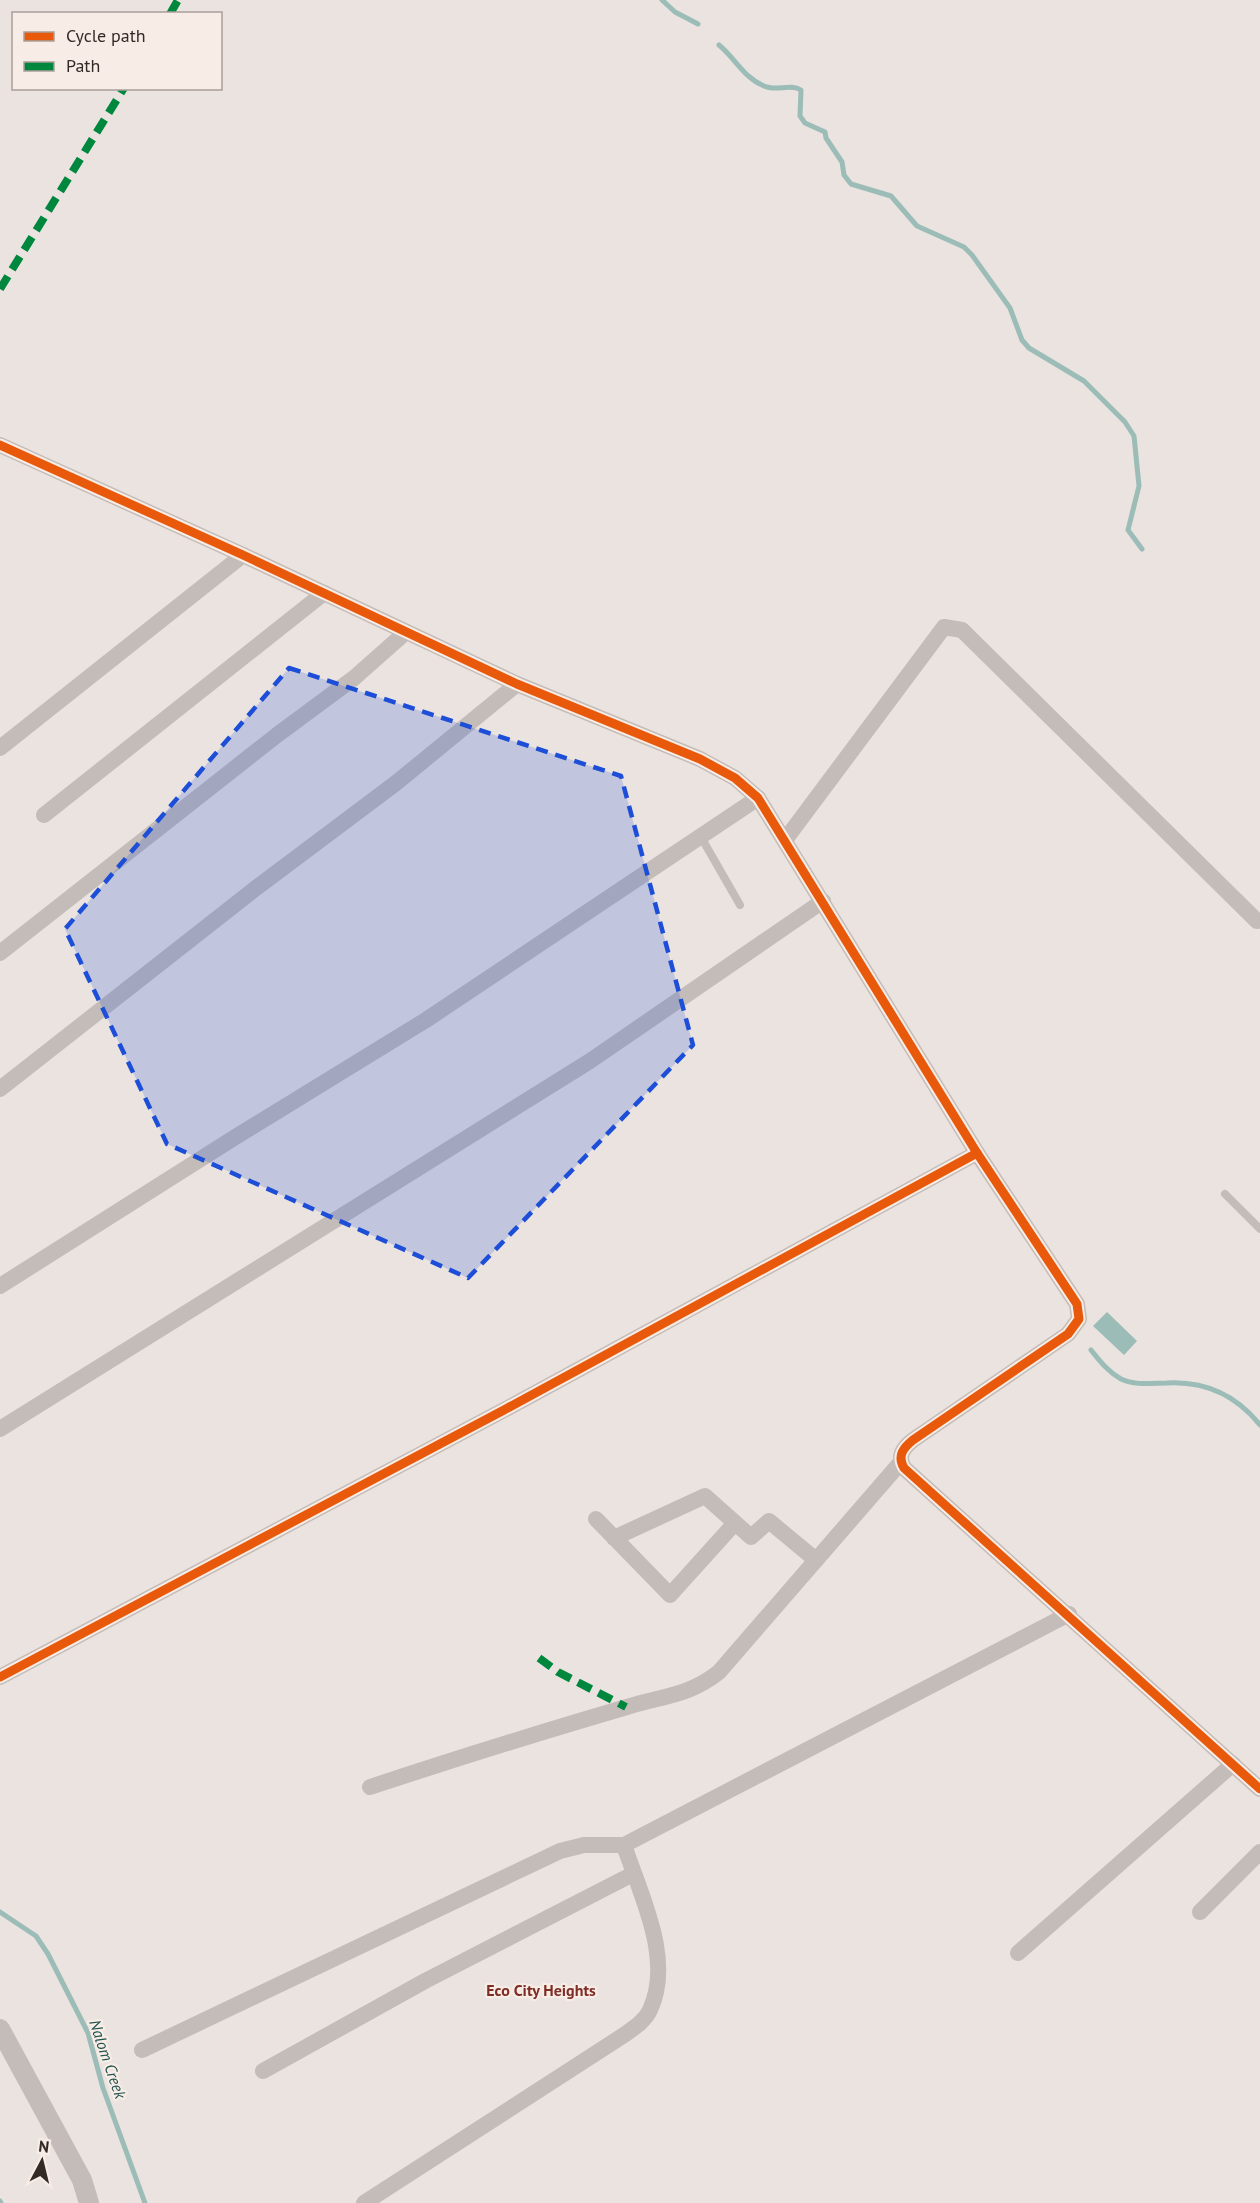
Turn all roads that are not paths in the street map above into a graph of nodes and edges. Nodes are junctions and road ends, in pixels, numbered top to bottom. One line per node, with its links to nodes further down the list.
1 (0, 445): 2 (street)
2 (243, 555): 3 (street); 6 (street)
3 (324, 593): 4 (street); 8 (street)
4 (406, 632): 5 (street); 14 (street)
5 (517, 684): 7 (street); 15 (street)
6 (0, 748)
7 (758, 798): 9 (street); 10 (street)
8 (44, 815)
9 (701, 837): 12 (lane); 19 (street)
10 (785, 840): 11 (street); 13 (street)
11 (824, 901): 16 (street); 20 (street)
12 (740, 905)
13 (1257, 921)
14 (0, 953)
15 (0, 1089)
16 (977, 1153): 21 (street); 27 (street)
17 (1225, 1194): 18 (lane)
18 (1260, 1229)
19 (0, 1286)
20 (0, 1429)
21 (901, 1462): 25 (street); 26 (street)
22 (596, 1520): 24 (street)
23 (735, 1523): 24 (street); 24 (street); 25 (street)
24 (614, 1538)
25 (816, 1560): 29 (street)
26 (1069, 1614): 28 (street); 31 (street)
27 (0, 1677)
28 (1233, 1764): 30 (street); 35 (street)
29 (370, 1787)
30 (1260, 1790)
31 (624, 1845): 33 (street); 37 (street)
32 (1260, 1852): 34 (street)
33 (633, 1874): 38 (street); 40 (street)
34 (1200, 1912)
35 (1018, 1953)
36 (0, 2029): 39 (street)
37 (142, 2050)
38 (263, 2071)
39 (89, 2203)
40 (363, 2203)

